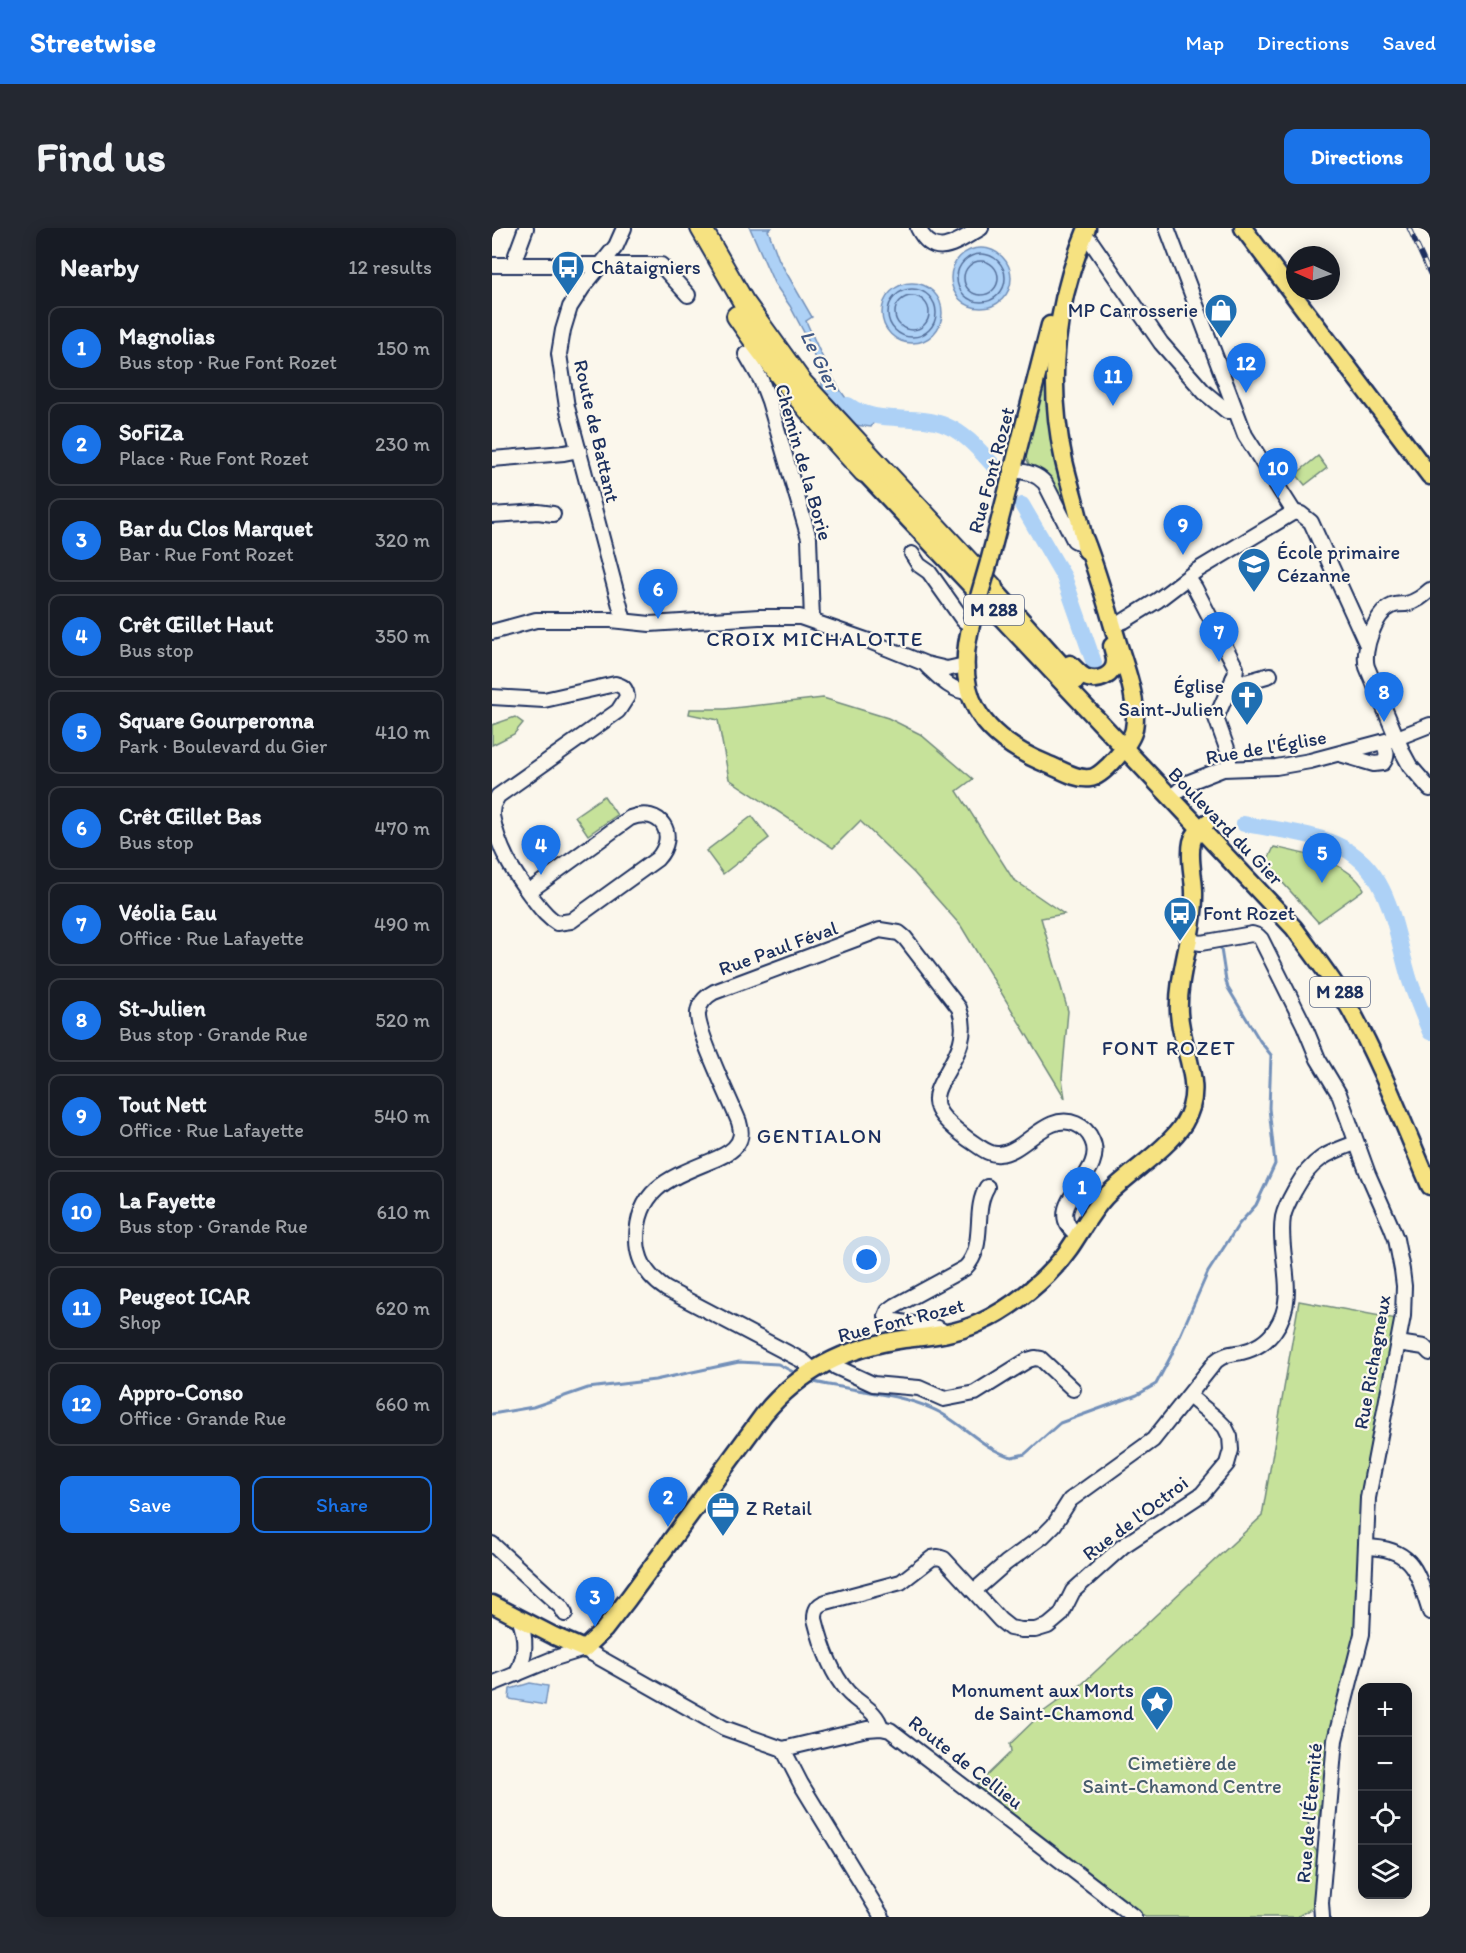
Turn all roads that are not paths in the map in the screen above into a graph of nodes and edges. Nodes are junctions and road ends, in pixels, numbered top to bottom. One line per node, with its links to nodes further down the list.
1 (526, 228): 11 (street)
2 (624, 228): 12 (street, Route de Battant)
3 (687, 228): 22 (highway, M 288)
4 (700, 228): 31 (highway, M 288)
5 (918, 228): 6 (street)
6 (981, 228)
7 (1167, 228): 18 (street)
8 (1243, 228): 23 (main road)
9 (1083, 230): 13 (main road); 18 (street)
10 (492, 265): 11 (street)
11 (515, 265): 12 (street)
12 (601, 266): 14 (street); 19 (street, Route de Battant)
13 (1062, 293): 16 (main road); 17 (main road, Rue Font Rozet)
14 (688, 295)
15 (746, 354): 33 (street, Chemin de la Borie)
16 (1055, 366): 17 (main road); 27 (main road)
17 (1036, 386): 21 (main road, Rue Font Rozet)
18 (1235, 411): 24 (street)
19 (579, 450): 20 (street); 34 (street, Route de Battant)
20 (492, 459)
21 (1013, 470): 27 (street); 35 (main road, Rue Font Rozet, bridge)
22 (864, 472): 47 (main road, M 288)
23 (1430, 476)
24 (1294, 512): 29 (street); 38 (street)
25 (553, 514): 26 (street)
26 (492, 515)
27 (1084, 540): 32 (main road); 36 (main road)
28 (912, 554): 35 (street)
29 (1188, 578): 36 (street); 42 (street)
30 (1427, 592): 38 (street)
31 (998, 594): 32 (main road); 47 (main road, M 288)
32 (1098, 602): 36 (main road)
33 (812, 620): 34 (street); 39 (street)
34 (624, 621): 37 (street)
35 (972, 623): 40 (main road, Rue Font Rozet)
36 (1113, 626): 47 (main road)
37 (492, 632)
38 (1367, 645): 46 (street)
39 (926, 664): 40 (street); 43 (street)
40 (965, 665): 43 (main road, Rue Font Rozet)
41 (1270, 675): 42 (street)
42 (1233, 679): 49 (street)
43 (968, 692): 47 (main road)
44 (492, 697): 52 (street)
45 (1430, 725): 46 (street, Rue de l'Église)
46 (1390, 740): 48 (street, Rue de l'Église); 48 (street); 50 (street)
47 (1128, 744): 51 (main road, Boulevard du Gier / M 288)
48 (1339, 754): 49 (street, Rue de l'Église)
49 (1229, 768): 51 (street, Rue de l'Église)
50 (1430, 789)
51 (1175, 794): 53 (main road, Boulevard du Gier / M 288)
52 (492, 814): 54 (street)
53 (1204, 825): 55 (main road, Rue Font Rozet); 57 (main road, Boulevard du Gier / M 288); 59 (main road, Boulevard du Gier / M 288)
54 (528, 892): 54 (street)
55 (1189, 941): 56 (street, Rue Richagneux); 60 (main road, Rue Font Rozet)
56 (1356, 1143): 62 (street, Rue Richagneux); 67 (street)
57 (1430, 1162)
58 (987, 1186): 61 (street)
59 (1430, 1186)
60 (1078, 1235): 61 (main road, Rue Font Rozet); 65 (street, Rue Paul Féval)
61 (943, 1335): 64 (main road, Rue Font Rozet)
62 (1398, 1343): 63 (street); 69 (street, Rue Richagneux)
63 (1430, 1353)
64 (831, 1360): 65 (main road, Rue Font Rozet); 66 (street)
65 (806, 1375): 75 (main road, Rue Font Rozet)
66 (1072, 1389)
67 (1189, 1396): 70 (street); 70 (street, Rue de l'Octroi)
68 (492, 1544): 73 (street)
69 (1366, 1547): 72 (street); 78 (street, Rue Richagneux)
70 (974, 1591): 79 (street)
71 (492, 1605): 74 (main road)
72 (1430, 1612)
73 (565, 1614)
74 (519, 1618): 75 (main road); 76 (street)
75 (584, 1649): 76 (street); 80 (street)
76 (517, 1674): 77 (street)
77 (492, 1684)
78 (1342, 1713): 83 (street, Rue de l'Éternité)
79 (881, 1728): 80 (street, Route de Cellieu); 82 (street, Route de Cellieu)
80 (783, 1749): 81 (street)
81 (882, 1917)
82 (1134, 1917)
83 (1322, 1917)

